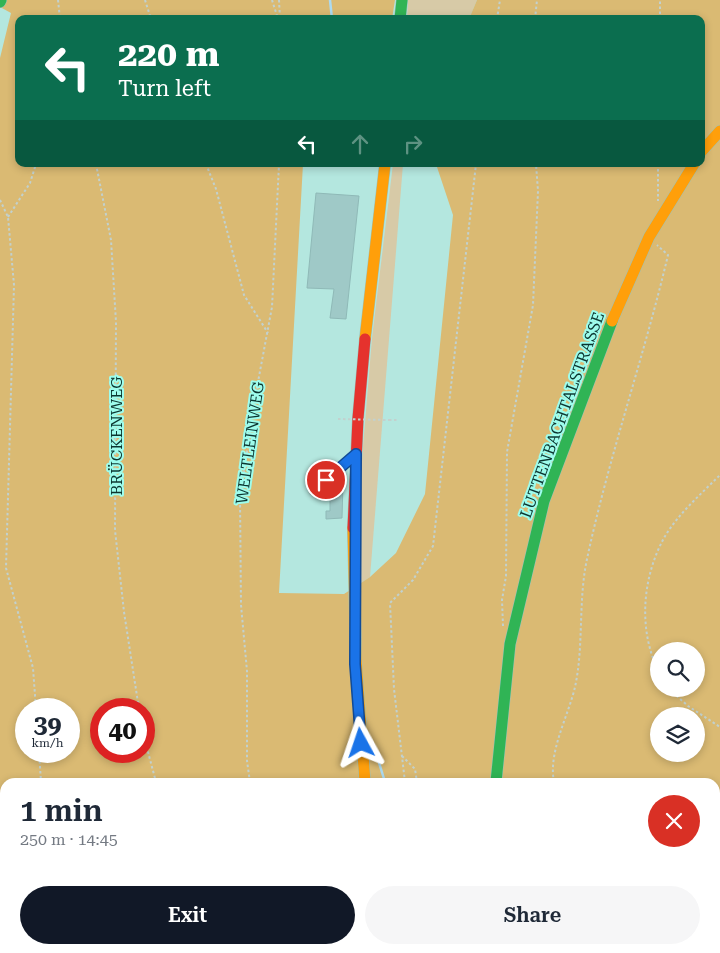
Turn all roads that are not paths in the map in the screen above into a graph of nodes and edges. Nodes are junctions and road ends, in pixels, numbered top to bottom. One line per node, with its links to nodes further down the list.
1 (402, 0): 2 (street)
2 (400, 15)
3 (720, 130): 4 (street)
4 (705, 147)
5 (385, 167): 7 (street)
6 (692, 167): 10 (street, LUTTENBACHTALSTRASSE)
7 (356, 454): 8 (lane); 9 (street)
8 (311, 492)
9 (364, 778)
10 (496, 778)

